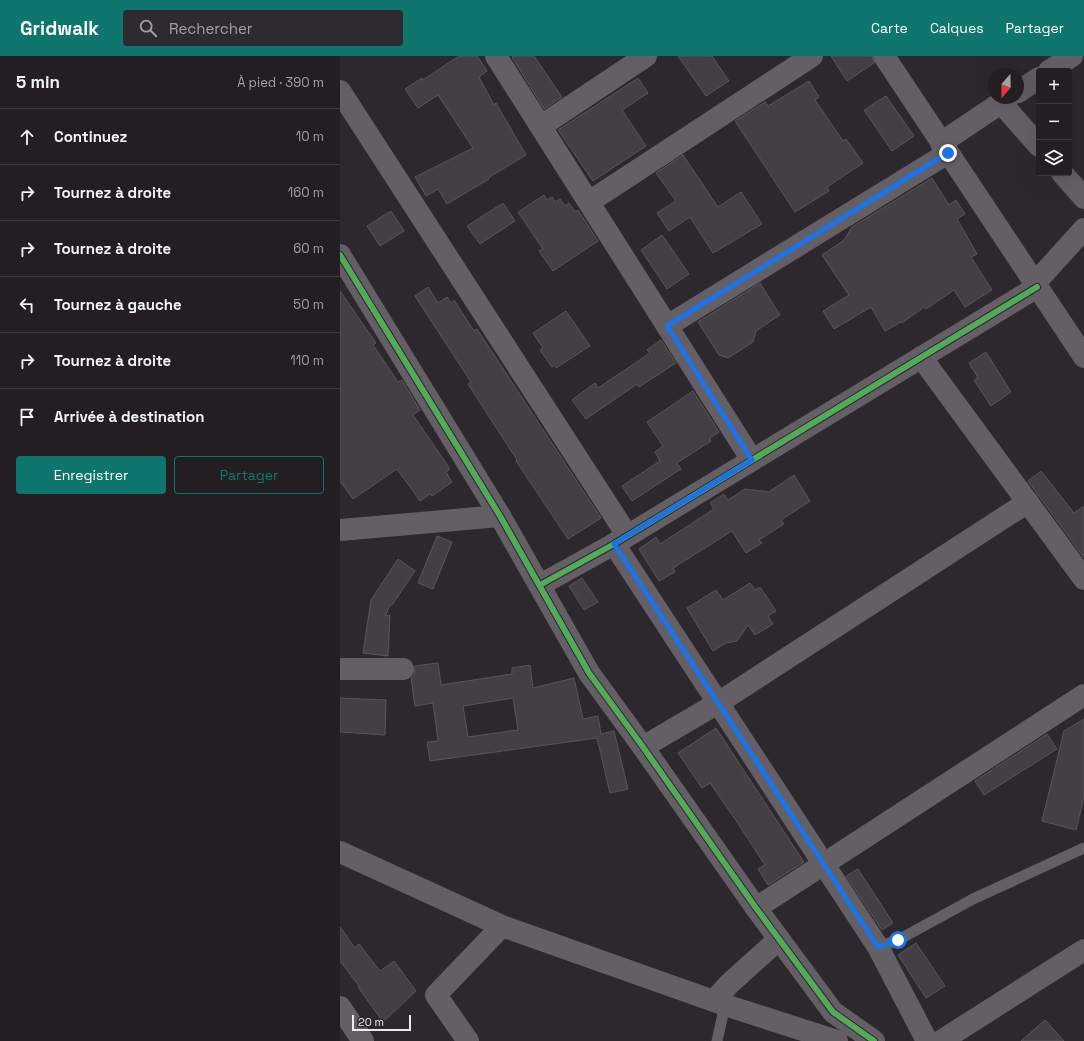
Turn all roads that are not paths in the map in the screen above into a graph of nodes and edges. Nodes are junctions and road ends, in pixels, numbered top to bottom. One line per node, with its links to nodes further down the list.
1 (496, 56): 12 (street)
2 (646, 56): 12 (street)
3 (812, 56): 17 (street)
4 (884, 56): 14 (street)
5 (1072, 56): 6 (street)
6 (1054, 68)
7 (1036, 80): 8 (street)
8 (1024, 88)
9 (340, 91): 28 (street)
10 (1000, 104): 14 (street)
11 (1013, 104): 13 (street)
12 (540, 126): 17 (street)
13 (1036, 141)
14 (945, 148): 20 (street); 21 (street)
15 (1065, 176): 16 (street)
16 (1084, 198)
17 (589, 202): 21 (street)
18 (1084, 229): 20 (street)
19 (340, 255): 26 (street)
20 (1036, 285): 22 (street); 23 (street)
21 (667, 326): 24 (street)
22 (921, 357): 24 (street); 25 (street)
23 (1084, 357)
24 (752, 460): 28 (street)
25 (1028, 502): 29 (street); 34 (street)
26 (500, 516): 27 (street); 30 (street)
27 (340, 530)
28 (621, 540): 30 (street); 34 (street)
29 (1084, 579)
30 (540, 585): 35 (street)
31 (340, 668): 32 (street)
32 (403, 669)
33 (1084, 695): 38 (street)
34 (718, 703): 35 (street); 38 (street)
35 (643, 747): 39 (street)
36 (1084, 848): 42 (lane)
37 (340, 852): 40 (street)
38 (824, 864): 39 (street); 42 (street)
39 (756, 908): 41 (street)
40 (502, 926): 44 (street); 47 (street)
41 (779, 939): 44 (street); 50 (street)
42 (878, 947): 51 (street)
43 (1084, 950): 52 (street)
44 (720, 1002): 48 (lane); 49 (street)
45 (340, 1007): 46 (street)
46 (363, 1041)
47 (468, 1041)
48 (717, 1041)
49 (837, 1041)
50 (874, 1041)
51 (927, 1041)
52 (941, 1041)

